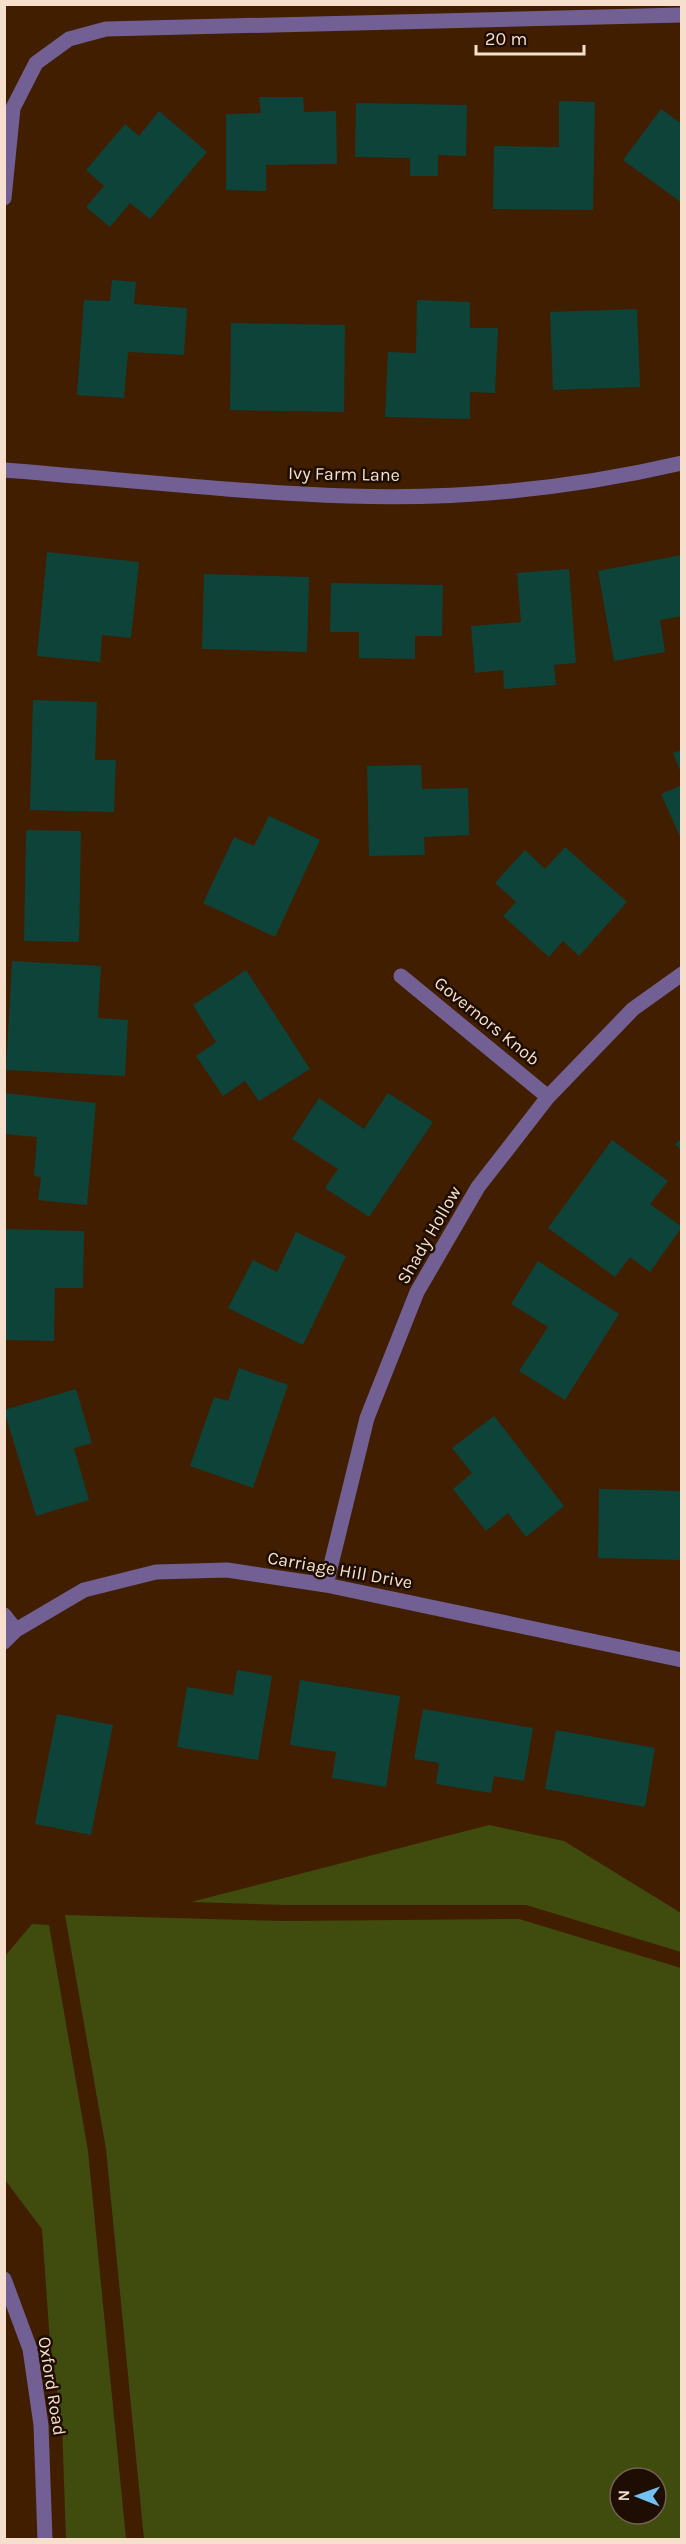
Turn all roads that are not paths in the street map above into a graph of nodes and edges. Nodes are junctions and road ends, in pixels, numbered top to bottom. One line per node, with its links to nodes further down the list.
1 (681, 15): 2 (street)
2 (4, 198)
3 (681, 463): 4 (street, Ivy Farm Lane)
4 (4, 470)
5 (681, 974): 7 (street, Shady Hollow)
6 (400, 976): 7 (street, Governors Knob)
7 (548, 1096): 8 (street, Shady Hollow)
8 (326, 1585): 10 (street, Carriage Hill Drive); 12 (street, Carriage Hill Drive)
9 (4, 1615): 10 (street)
10 (16, 1630): 11 (street, Carriage Hill Drive)
11 (4, 1642)
12 (681, 1660)
13 (4, 2279): 14 (street, Oxford Road)
14 (45, 2540)

